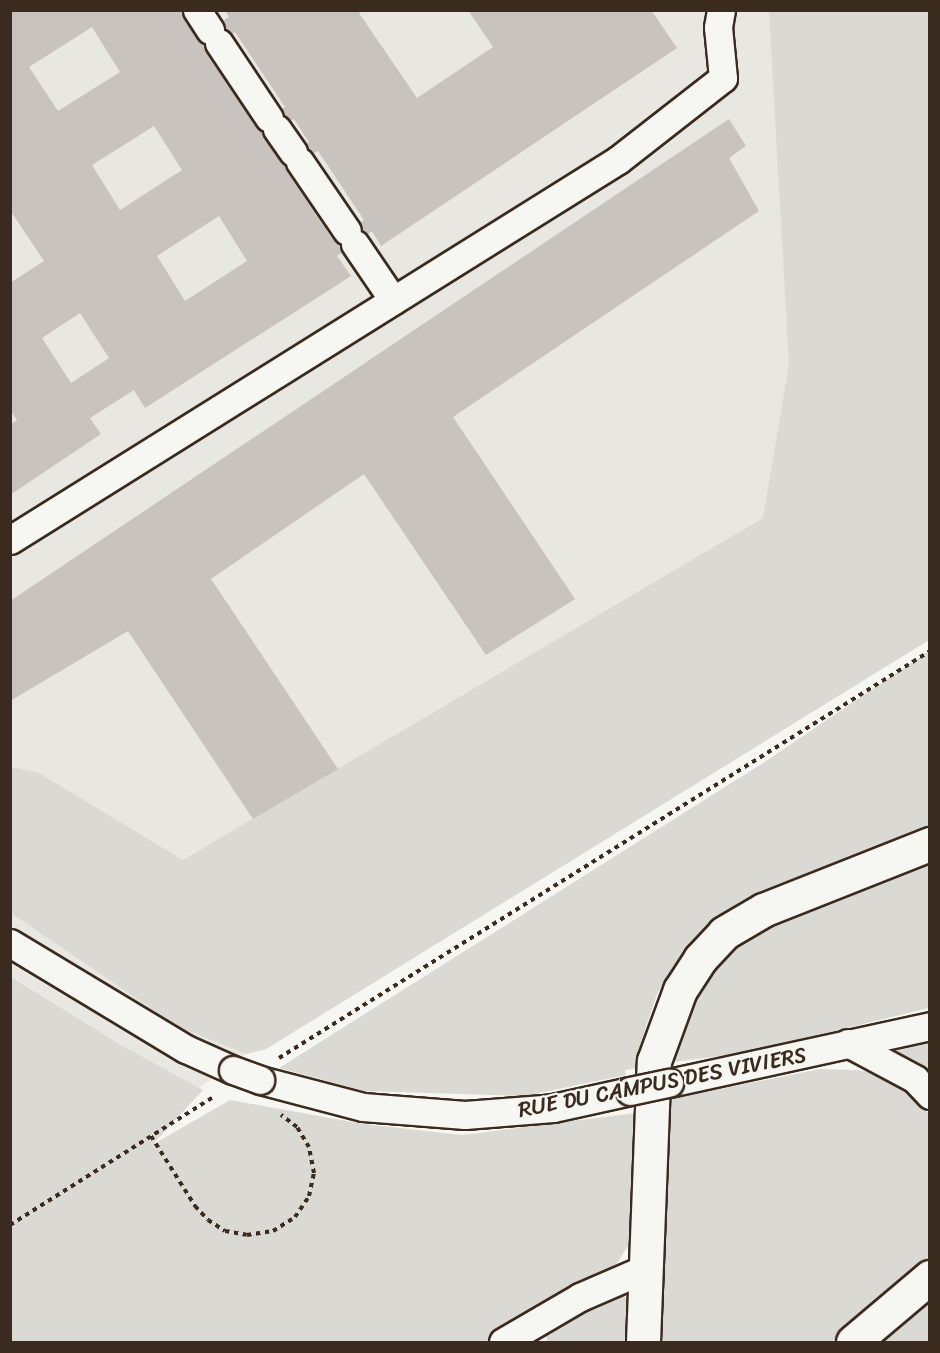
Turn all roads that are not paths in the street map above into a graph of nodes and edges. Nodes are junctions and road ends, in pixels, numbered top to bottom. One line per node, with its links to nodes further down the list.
1 (721, 10): 3 (street)
2 (208, 28): 3 (street)
3 (393, 300): 4 (street)
4 (10, 540)
5 (930, 844): 10 (highway)
6 (10, 943): 8 (street, RUE DU CAMPUS DES VIVIERS, bridge)
7 (930, 1026): 8 (street, RUE DU CAMPUS DES VIVIERS)
8 (848, 1044): 9 (street)
9 (930, 1095)
10 (647, 1268): 12 (street); 14 (highway)
11 (930, 1277): 15 (highway)
12 (531, 1336): 13 (street)
13 (503, 1342)
14 (643, 1342)
15 (853, 1342)

